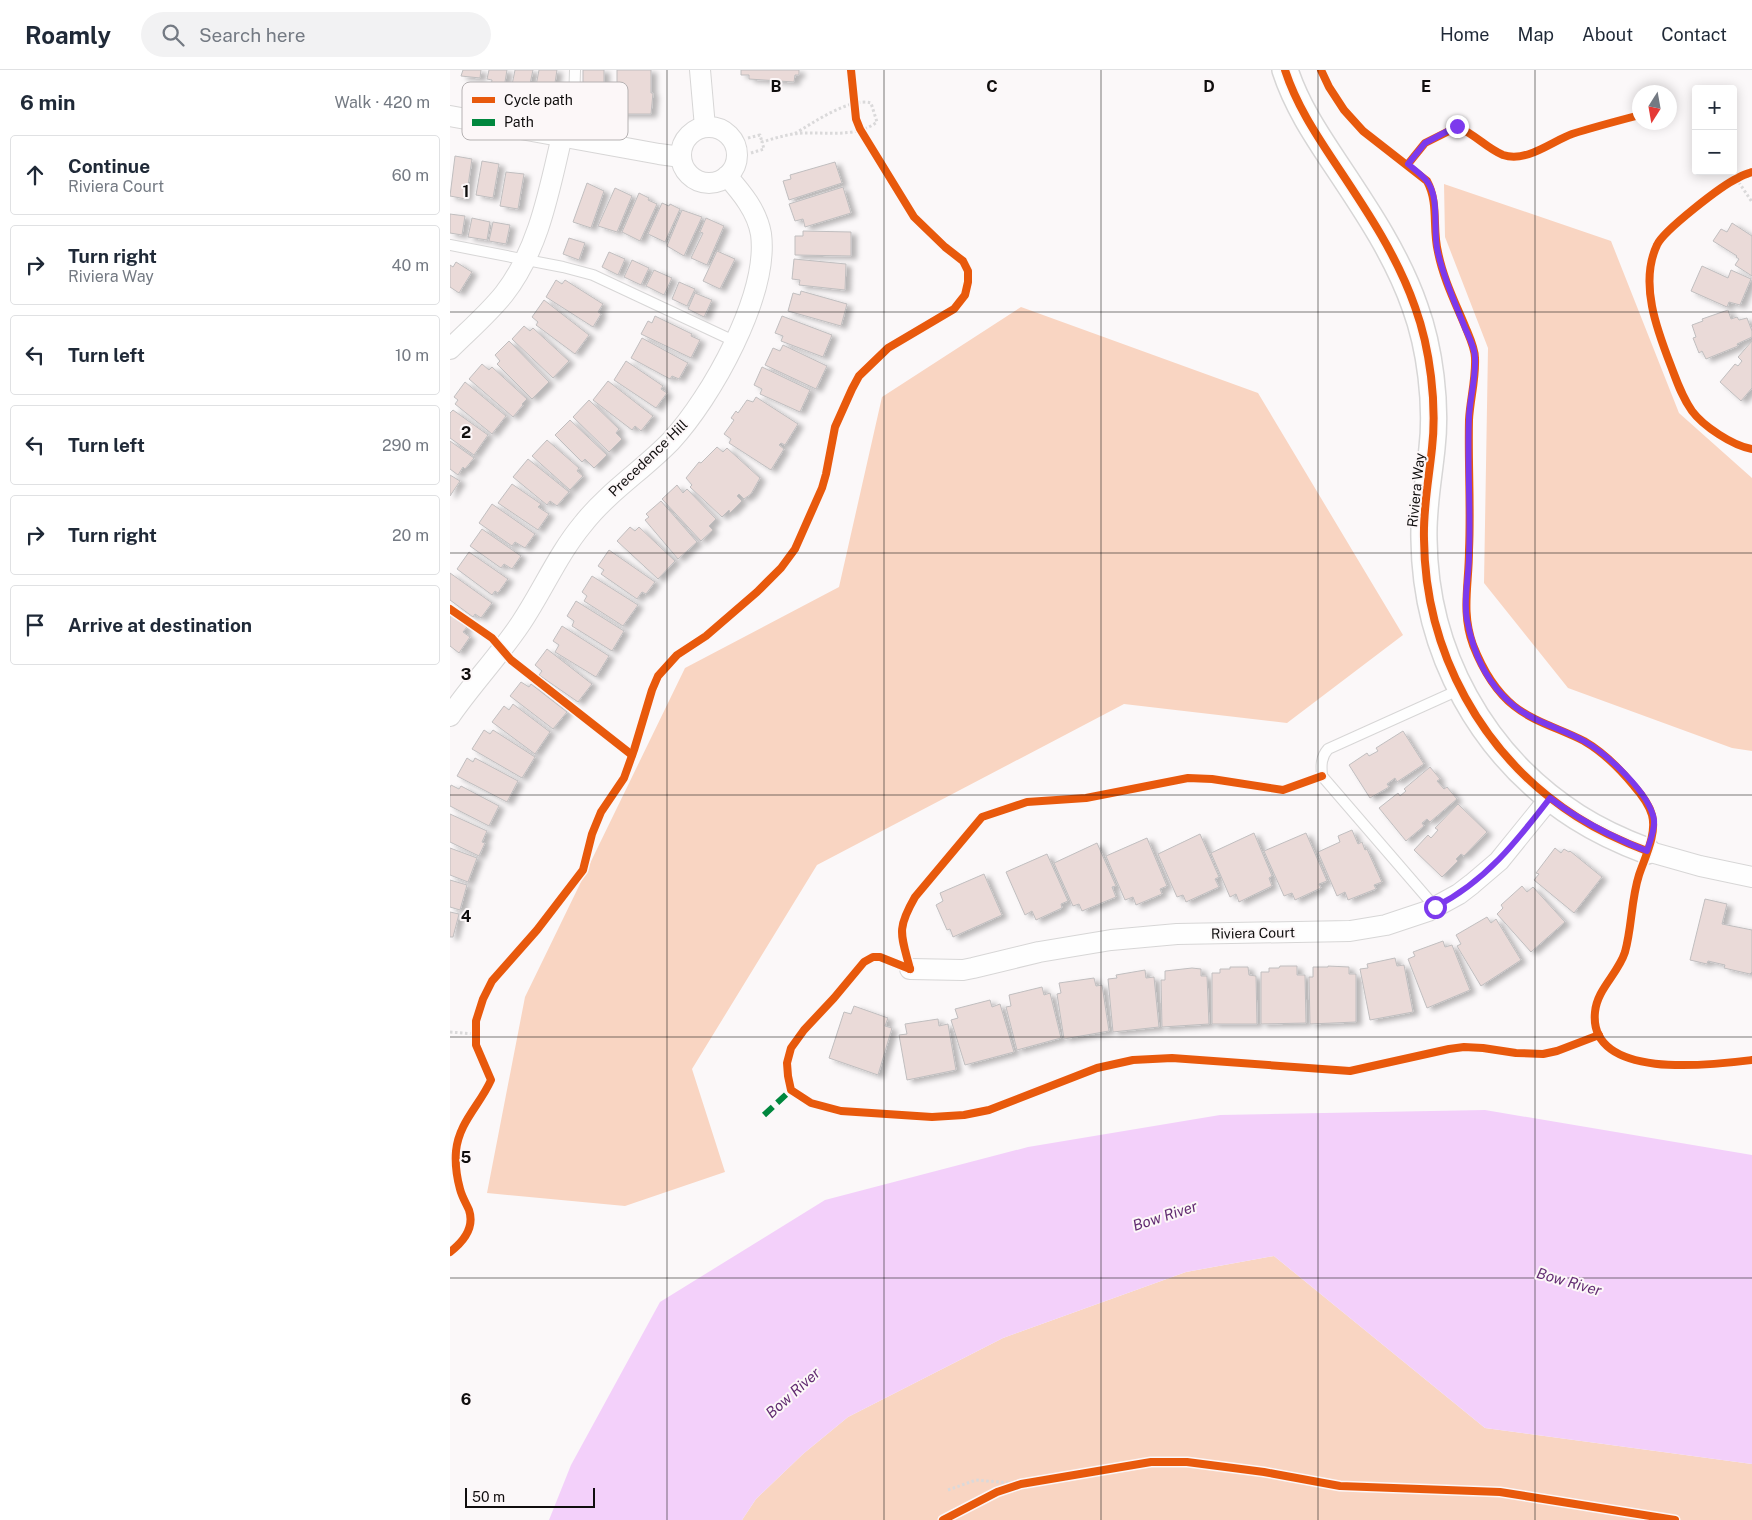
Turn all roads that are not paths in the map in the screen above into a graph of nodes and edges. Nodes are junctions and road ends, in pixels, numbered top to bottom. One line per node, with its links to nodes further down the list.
1 (700, 70): 3 (street)
2 (1285, 70): 12 (street, Riviera Way)
3 (705, 127): 6 (street); 7 (street)
4 (566, 140): 9 (street)
5 (579, 140): 6 (street)
6 (681, 157): 7 (street)
7 (728, 176): 10 (street, Precedence Hill)
8 (450, 245): 9 (lane)
9 (526, 259): 10 (lane); 11 (street)
10 (734, 341): 13 (street, Precedence Hill)
11 (450, 349)
12 (1461, 689): 14 (street, Riviera Way); 17 (lane)
13 (450, 716)
14 (1550, 798): 15 (street, Riviera Way); 17 (street, Riviera Court)
15 (1647, 851): 16 (street, Riviera Way)
16 (1752, 877)
17 (1435, 907): 18 (street, Riviera Court)
18 (910, 969)

